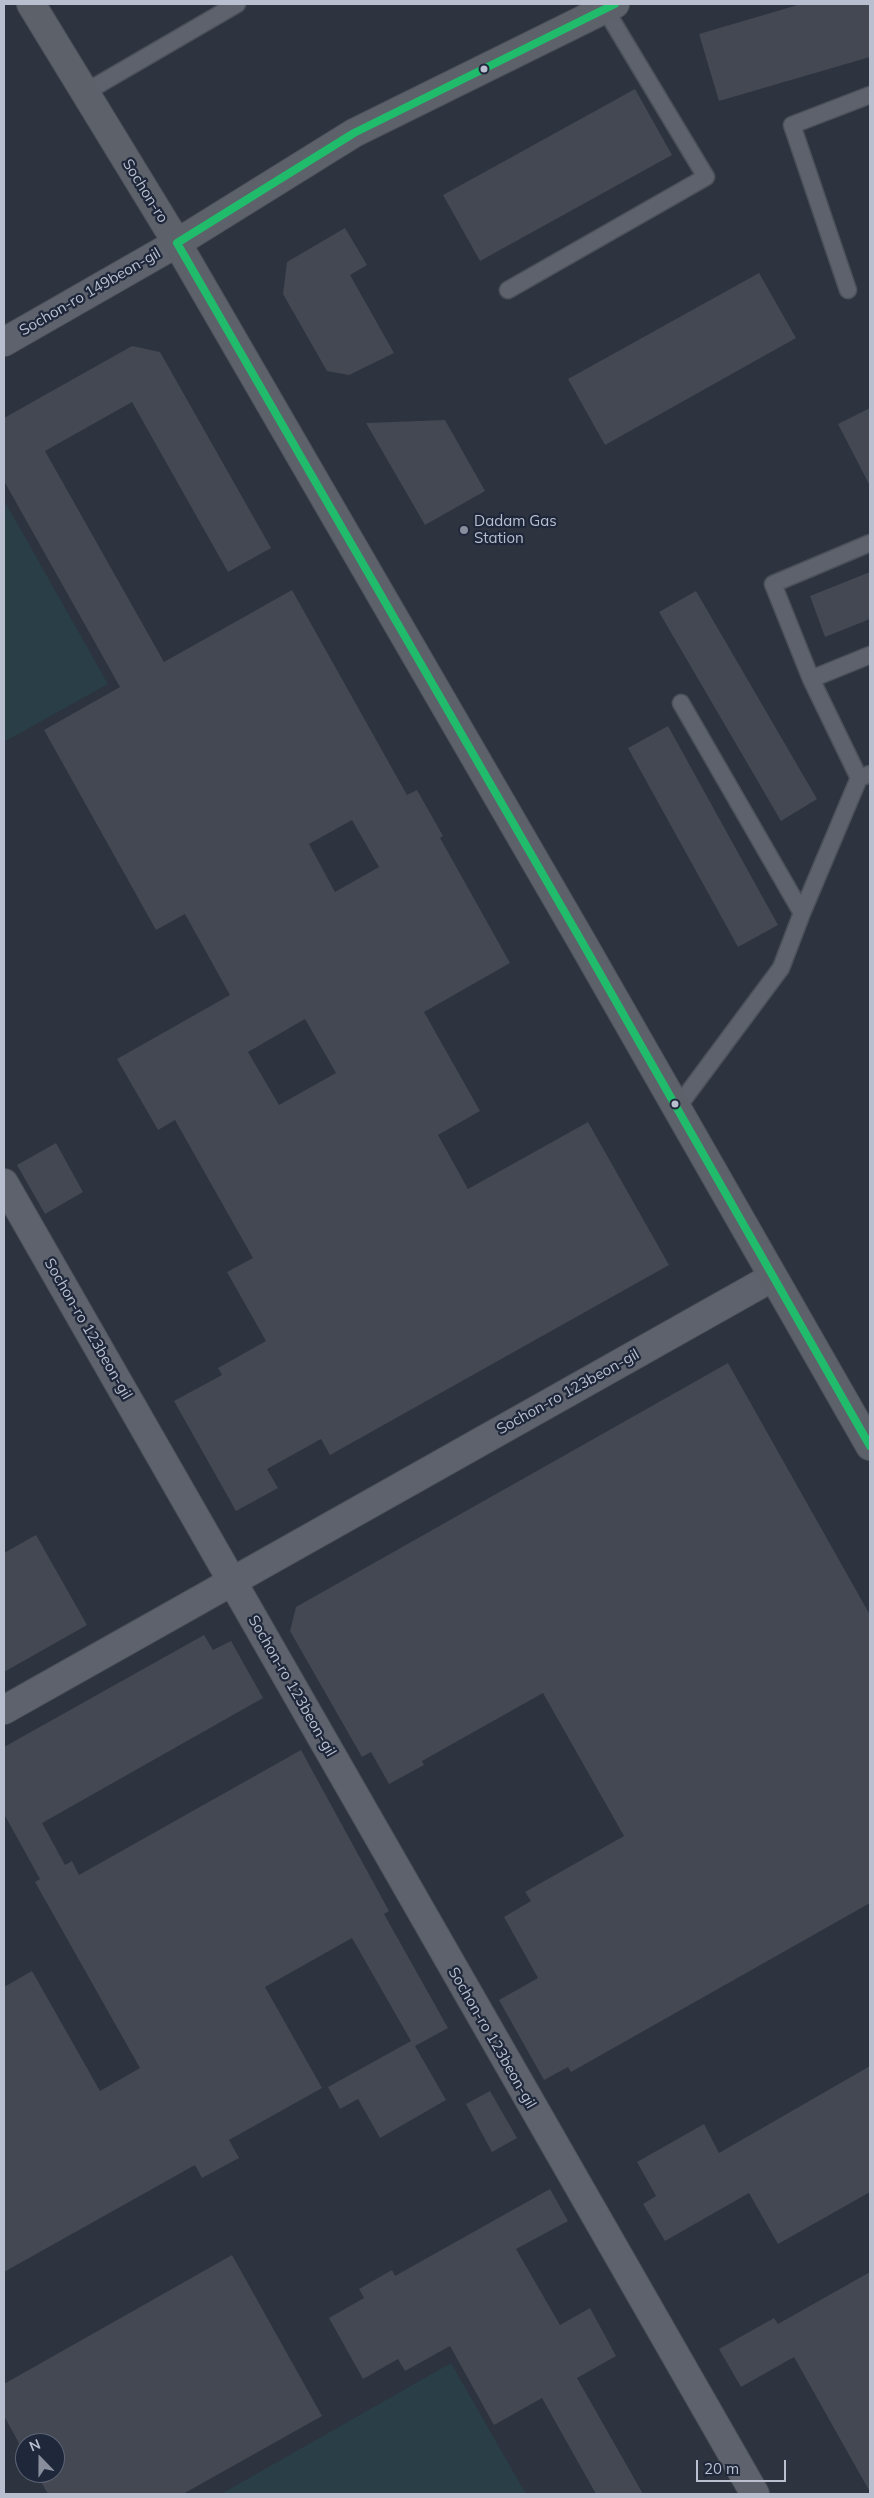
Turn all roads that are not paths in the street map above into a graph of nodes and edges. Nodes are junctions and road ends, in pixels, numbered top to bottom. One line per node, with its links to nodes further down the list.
1 (31, 4): 4 (street, Sochon-ro)
2 (237, 4): 4 (lane)
3 (610, 6): 6 (street); 7 (lane)
4 (84, 93): 6 (street, Sochon-ro)
5 (870, 95): 8 (lane)
6 (177, 243): 9 (street, Sochon-ro 149beon-gil); 16 (street, Sochon-ro)
7 (508, 290)
8 (848, 290)
9 (4, 342)
10 (870, 543): 12 (lane)
11 (870, 655): 12 (lane)
12 (811, 679): 14 (lane)
13 (681, 703): 15 (lane)
14 (864, 776): 15 (lane)
15 (802, 913): 16 (lane)
16 (676, 1108): 18 (street, Sochon-ro)
17 (4, 1183): 20 (street, Sochon-ro 123beon-gil)
18 (774, 1277): 19 (street, Sochon-ro); 20 (street, Sochon-ro 123beon-gil)
19 (870, 1446)
20 (232, 1580): 21 (street, Sochon-ro 123beon-gil); 22 (street, Sochon-ro 123beon-gil)
21 (4, 1710)
22 (754, 2494)

